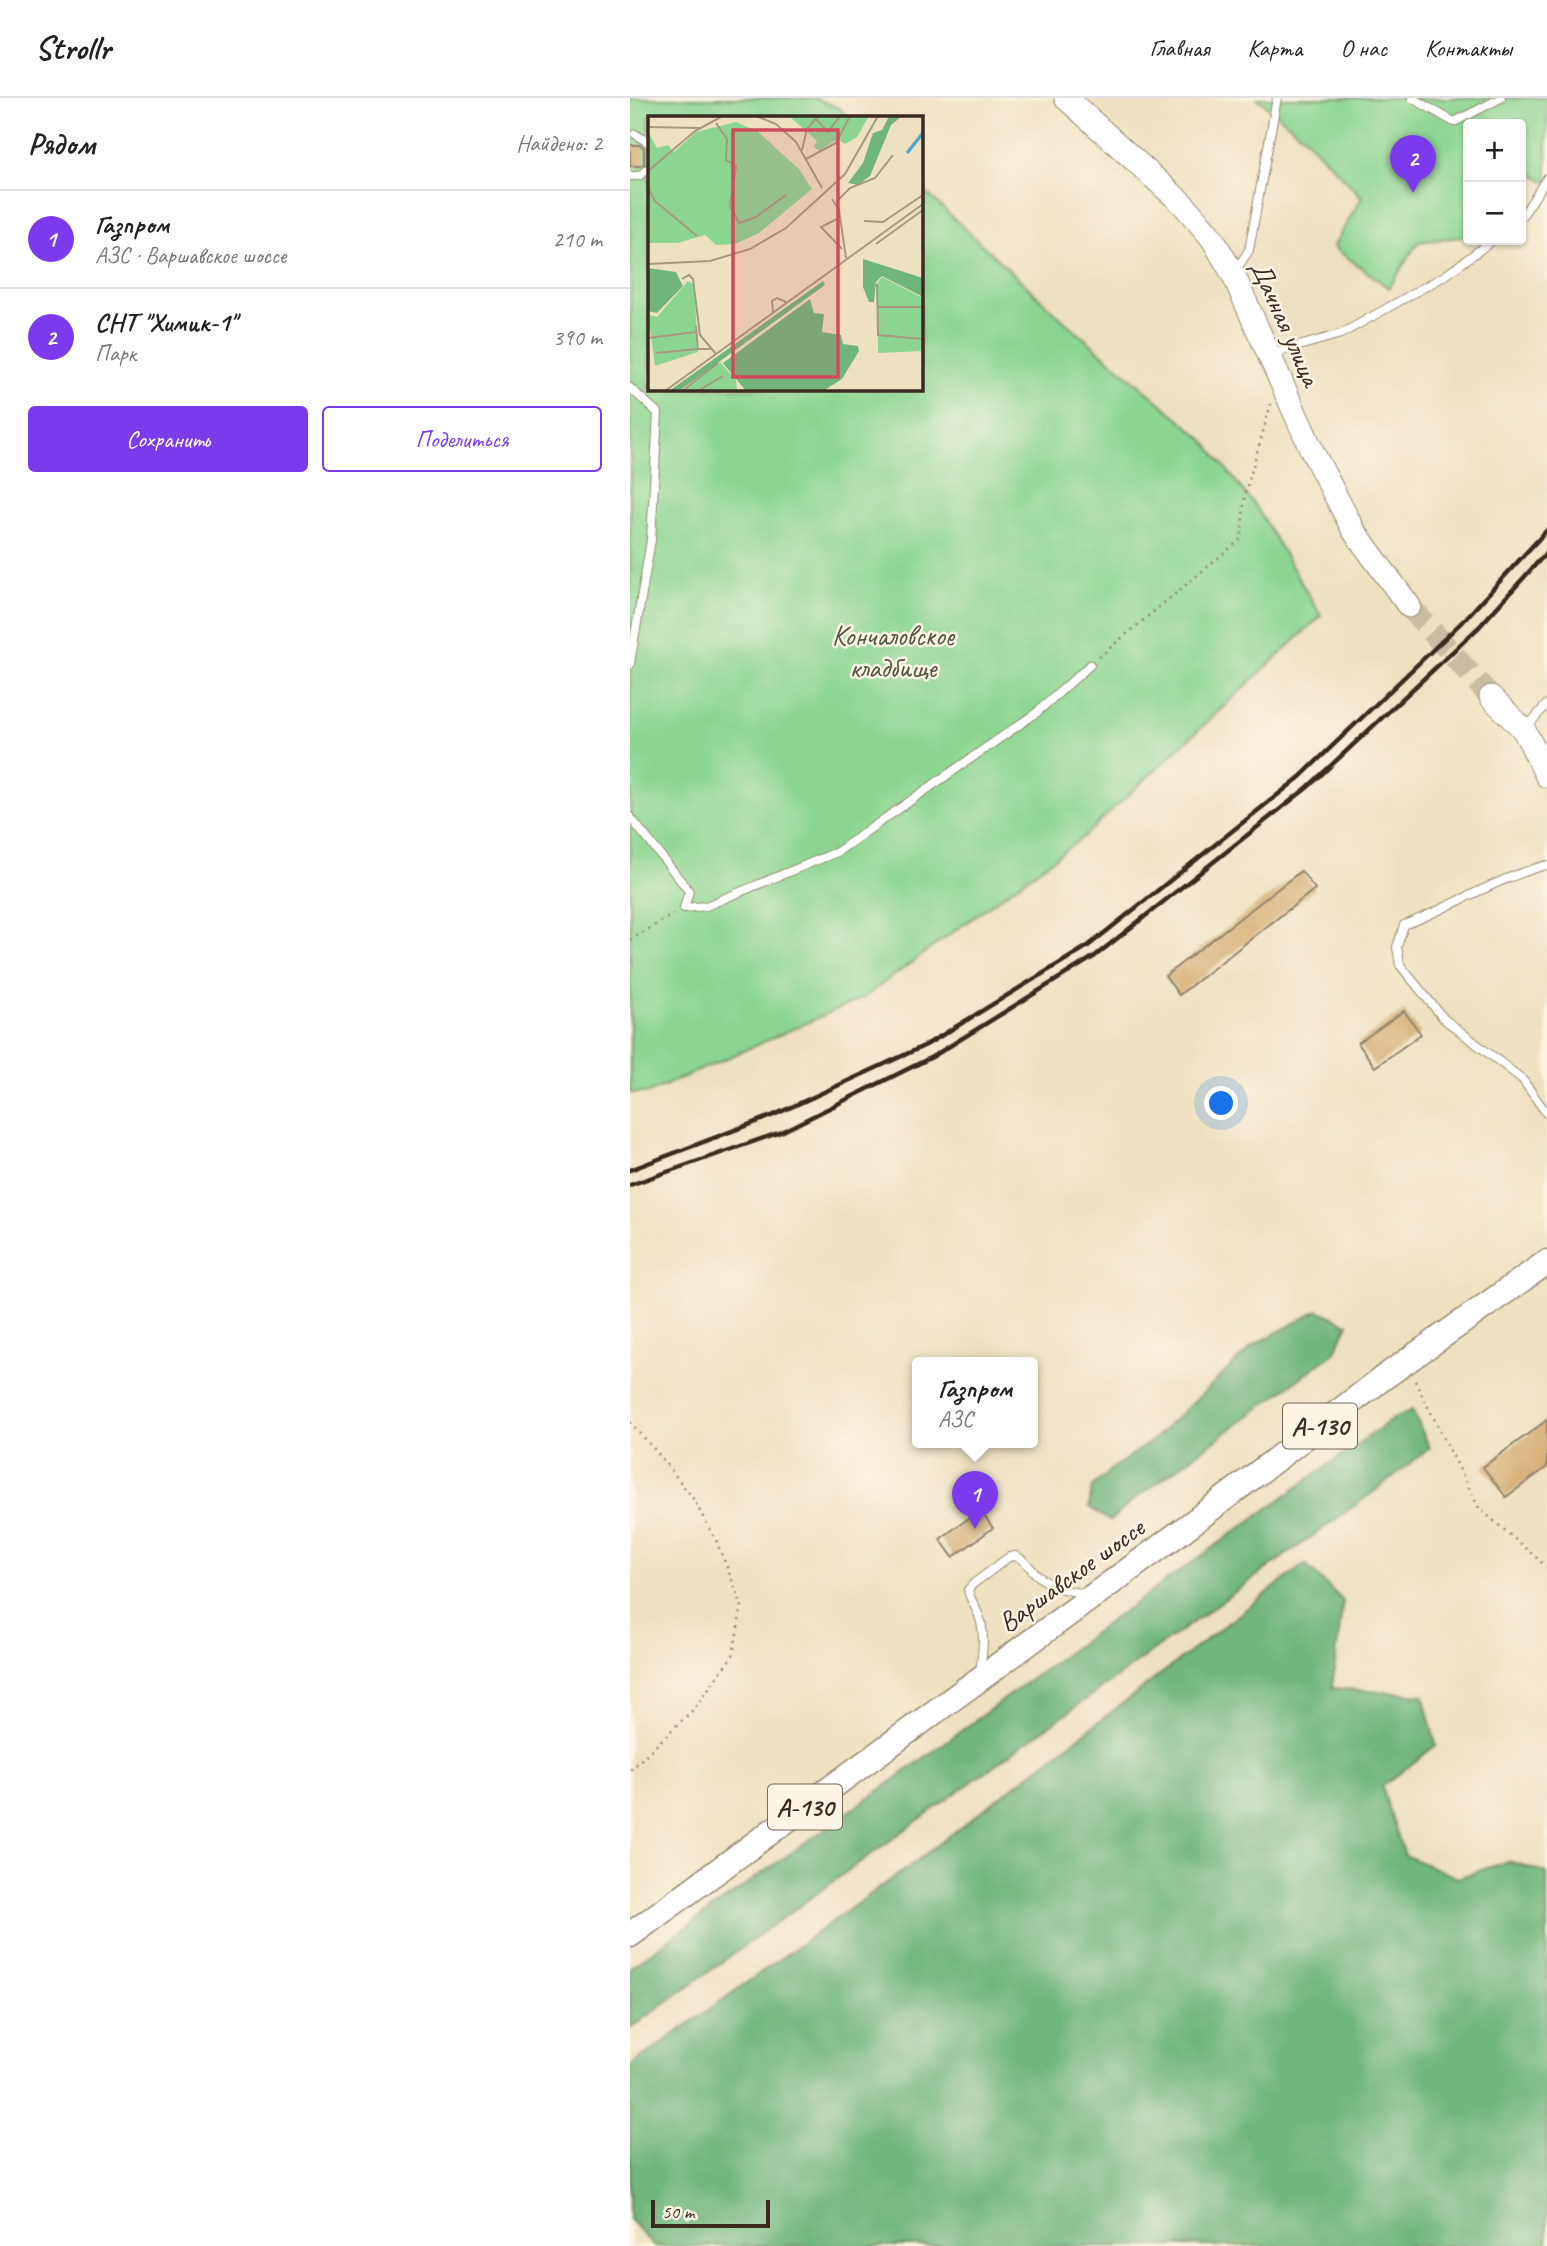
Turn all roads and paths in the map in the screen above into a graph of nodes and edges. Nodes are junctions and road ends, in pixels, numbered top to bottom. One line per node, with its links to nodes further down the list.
1 (1066, 98): 12 (street, Дачная улица)
2 (1277, 98): 12 (lane)
3 (1412, 98): 4 (lane)
4 (1501, 98)
5 (635, 134): 6 (lane)
6 (648, 142)
7 (648, 169): 8 (lane)
8 (630, 176)
9 (1547, 178): 10 (lane)
10 (1526, 210)
11 (1486, 245): 13 (lane)
12 (1233, 274): 13 (street, Дачная улица)
13 (1268, 355): 14 (street, Дачная улица)
14 (1278, 377): 16 (street, Дачная улица); 18 (path)
15 (630, 388): 17 (lane)
16 (1409, 606)
17 (630, 664)
18 (1090, 665): 25 (lane)
19 (1491, 697): 21 (street)
20 (1547, 704): 21 (lane)
21 (1524, 730): 22 (street)
22 (1547, 776)
23 (630, 817): 25 (lane)
24 (1547, 865): 27 (lane)
25 (684, 908): 26 (path)
26 (630, 940)
27 (1547, 1114)
28 (1547, 1262): 29 (main road, Варшавское шоссе / А-130)
29 (1405, 1363): 31 (path); 32 (main road, Варшавское шоссе / А-130)
30 (630, 1422): 34 (path)
31 (1547, 1567)
32 (1096, 1594): 33 (main road, Варшавское шоссе / А-130); 33 (lane)
33 (979, 1679): 35 (main road, Варшавское шоссе / А-130)
34 (630, 1770)
35 (630, 1935)

